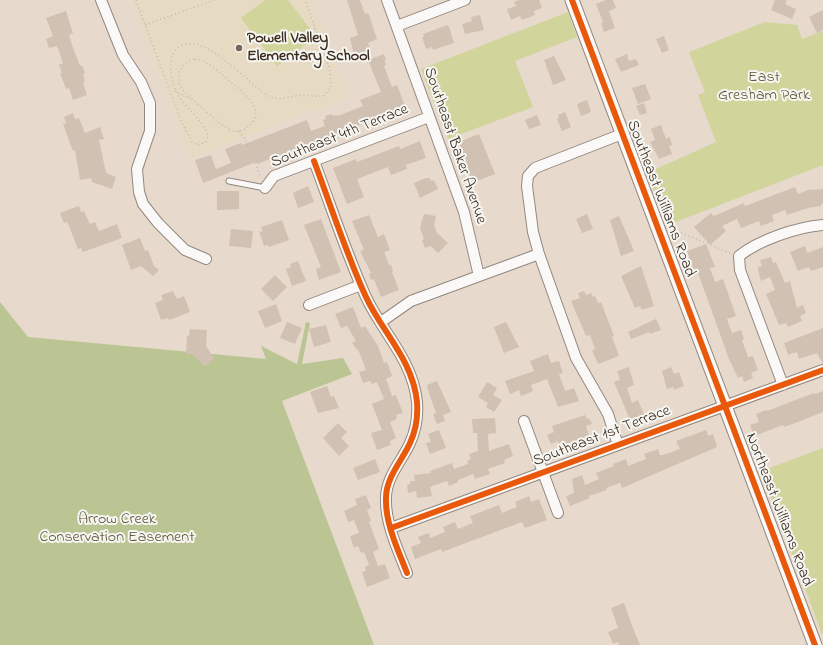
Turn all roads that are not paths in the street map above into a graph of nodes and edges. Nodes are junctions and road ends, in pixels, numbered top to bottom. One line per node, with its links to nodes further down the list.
1 (101, 0): 13 (street)
2 (387, 0): 5 (street, Southeast Baker Avenue)
3 (465, 0): 5 (street)
4 (572, 0): 7 (street, Southeast Williams Road)
5 (397, 26): 6 (street, Southeast Baker Avenue)
6 (429, 117): 8 (street, Southeast 4th Terrace); 14 (street, Southeast Baker Avenue)
7 (622, 134): 12 (street); 20 (street, Southeast Williams Road)
8 (314, 160): 10 (street, Southeast 4th Terrace); 15 (street)
9 (229, 181): 10 (lane)
10 (265, 188)
11 (823, 225): 19 (street)
12 (539, 254): 14 (street); 22 (street)
13 (206, 258)
14 (479, 276): 17 (street)
15 (361, 285): 16 (street); 17 (street)
16 (309, 305)
17 (381, 322): 25 (street)
18 (823, 370): 19 (street, Southeast 1st Terrace)
19 (783, 385): 20 (street, Southeast 1st Terrace)
20 (725, 406): 22 (street, Southeast 1st Terrace); 27 (street, Northeast Williams Road)
21 (524, 421): 23 (street)
22 (618, 445): 23 (street, Southeast 1st Terrace)
23 (544, 473): 24 (street); 25 (street, Southeast 1st Terrace)
24 (558, 513)
25 (391, 528): 26 (street)
26 (407, 573)
27 (815, 645)

